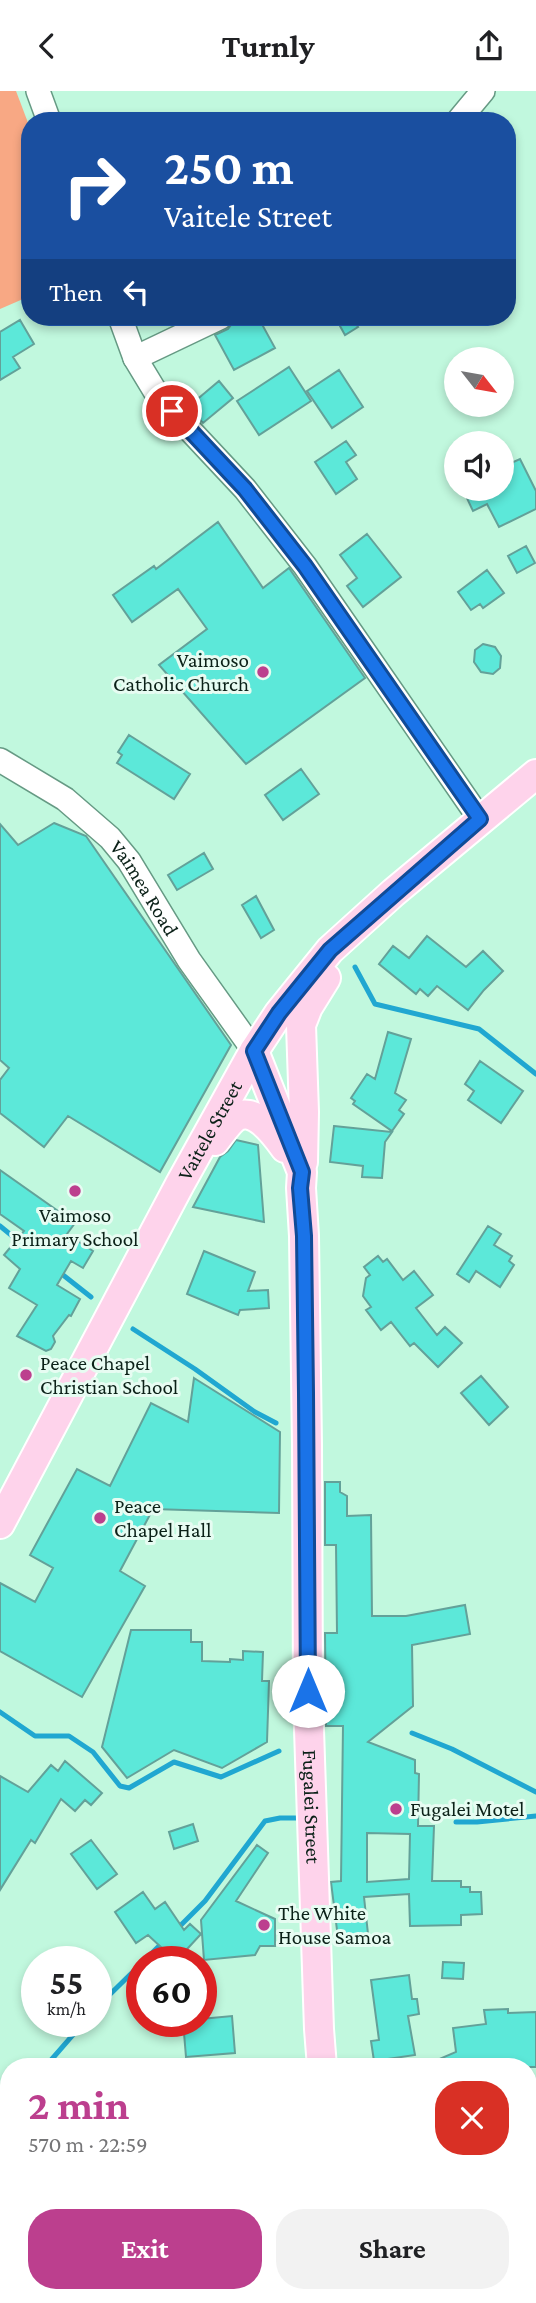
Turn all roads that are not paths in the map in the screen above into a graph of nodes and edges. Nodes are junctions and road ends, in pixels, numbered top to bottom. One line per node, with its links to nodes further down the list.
1 (38, 91): 3 (street)
2 (484, 91): 4 (street)
3 (46, 112)
4 (466, 112)
5 (123, 326): 7 (street)
6 (202, 326): 7 (street)
7 (135, 358): 10 (street)
8 (0, 760): 12 (street, Vaimea Road)
9 (536, 774): 10 (main road, Vaitele Street)
10 (480, 819): 11 (main road, Vaitele Street)
11 (393, 893): 12 (main road, Vaitele Street); 13 (main road)
12 (254, 1051): 13 (main road, Fugalei Street); 14 (main road, Vaitele Street)
13 (302, 1172): 14 (main road); 16 (main road, Fugalei Street)
14 (180, 1184): 15 (main road, Vaitele Street)
15 (0, 1524)
16 (322, 2058)

